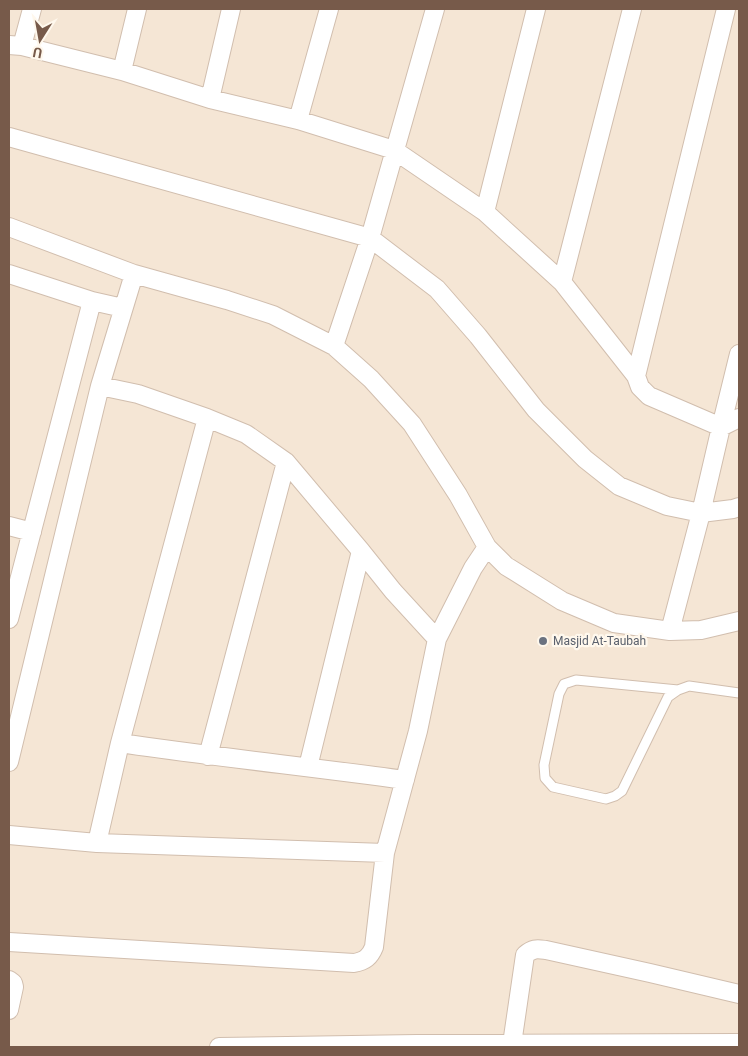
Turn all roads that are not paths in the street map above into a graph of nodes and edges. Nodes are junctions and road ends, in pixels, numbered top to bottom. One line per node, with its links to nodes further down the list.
1 (32, 9): 9 (street)
2 (137, 9): 10 (street)
3 (231, 9): 11 (street)
4 (329, 9): 12 (street)
5 (434, 9): 14 (street)
6 (536, 9): 15 (street)
7 (632, 9): 20 (street)
8 (726, 9): 25 (street)
9 (15, 45): 10 (street)
10 (122, 71): 11 (street)
11 (210, 99): 12 (street)
12 (298, 120): 14 (street)
13 (9, 137): 17 (street)
14 (394, 150): 15 (street); 17 (street)
15 (485, 212): 20 (street)
16 (9, 227): 19 (street)
17 (370, 238): 23 (street); 32 (street)
18 (9, 274): 21 (street)
19 (134, 274): 22 (street); 23 (street)
20 (562, 282): 25 (street)
21 (92, 301): 22 (street); 34 (street)
22 (123, 308): 26 (street)
23 (334, 346): 35 (street)
24 (739, 354): 29 (street)
25 (636, 376): 29 (street)
26 (100, 386): 27 (street); 45 (street)
27 (207, 418): 30 (street); 43 (street)
28 (739, 418): 29 (street)
29 (720, 427): 32 (street)
30 (286, 462): 36 (street); 44 (street)
31 (739, 508): 32 (street)
32 (701, 513): 39 (street)
33 (9, 526): 34 (street)
34 (32, 532): 37 (street)
35 (487, 547): 39 (street); 40 (street)
36 (361, 551): 40 (street); 46 (street)
37 (9, 619)
38 (739, 621): 39 (street)
39 (670, 631)
40 (437, 639): 47 (street)
41 (678, 690): 41 (lane); 42 (lane)
42 (739, 693)
43 (120, 743): 44 (street); 49 (street)
44 (208, 756): 46 (street)
45 (9, 762)
46 (308, 767): 47 (street)
47 (405, 780): 50 (street)
48 (9, 835): 49 (street)
49 (97, 843): 50 (street)
50 (385, 854): 51 (street)
51 (9, 942)
52 (9, 980): 54 (street)
53 (739, 994): 56 (street)
54 (9, 1010)
55 (739, 1043): 56 (street)
56 (512, 1044): 57 (street)
57 (417, 1046): 58 (street)
58 (220, 1047)

